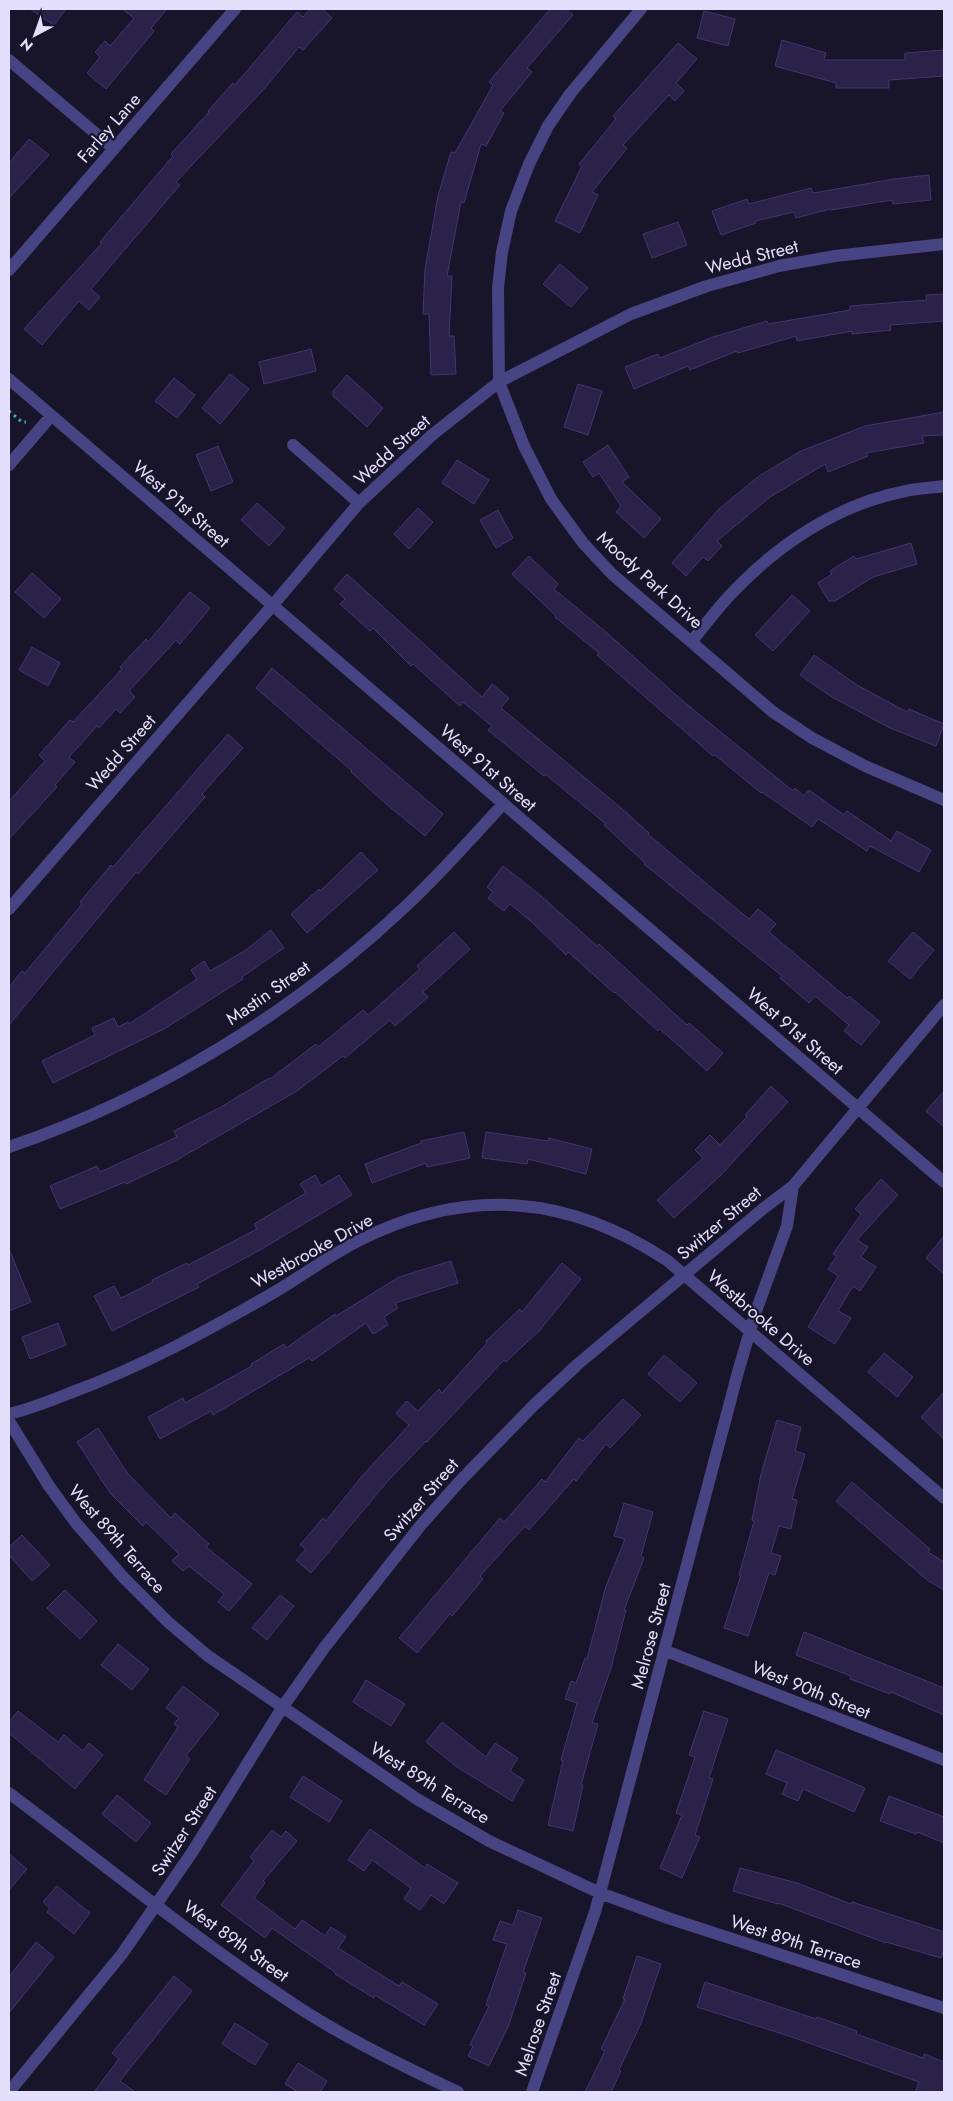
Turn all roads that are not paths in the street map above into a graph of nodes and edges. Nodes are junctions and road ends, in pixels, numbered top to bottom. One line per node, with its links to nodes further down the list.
1 (235, 9): 4 (street, Farley Lane)
2 (641, 9): 8 (street, Moody Park Drive)
3 (9, 60): 4 (street)
4 (114, 149): 6 (street, Farley Lane)
5 (944, 244): 8 (street, Wedd Street)
6 (9, 270)
7 (9, 379): 9 (street, West 91st Street)
8 (499, 382): 13 (street, Wedd Street); 15 (street, Moody Park Drive)
9 (51, 416): 11 (street); 14 (street, West 91st Street)
10 (292, 445): 13 (street)
11 (9, 465)
12 (944, 486): 15 (street)
13 (359, 503): 14 (street, Wedd Street)
14 (272, 606): 17 (street, West 91st Street); 18 (street, Wedd Street)
15 (692, 642): 16 (street, Moody Park Drive)
16 (944, 800)
17 (503, 804): 20 (street, West 91st Street); 21 (street, Mastin Street)
18 (9, 909)
19 (944, 1006): 20 (street, Switzer Street)
20 (857, 1108): 22 (street, West 91st Street); 23 (street, Switzer Street)
21 (9, 1147)
22 (944, 1182)
23 (792, 1186): 24 (street, Switzer Street); 25 (street, Melrose Street)
24 (684, 1275): 25 (street, Westbrooke Drive); 26 (street, Westbrooke Drive); 30 (street, Switzer Street)
25 (751, 1332): 28 (street, Westbrooke Drive); 29 (street, Melrose Street)
26 (9, 1414)
27 (9, 1421): 30 (street, West 89th Terrace)
28 (944, 1498)
29 (666, 1652): 31 (street, West 90th Street); 33 (street, Melrose Street)
30 (282, 1708): 33 (street, West 89th Terrace); 34 (street, Switzer Street)
31 (944, 1760)
32 (9, 1792): 34 (street, West 89th Street)
33 (600, 1893): 35 (street, West 89th Terrace); 38 (street, Melrose Street)
34 (157, 1904): 36 (street, Switzer Street); 37 (street, West 89th Street)
35 (944, 2008)
36 (9, 2092)
37 (458, 2092)
38 (532, 2092)

